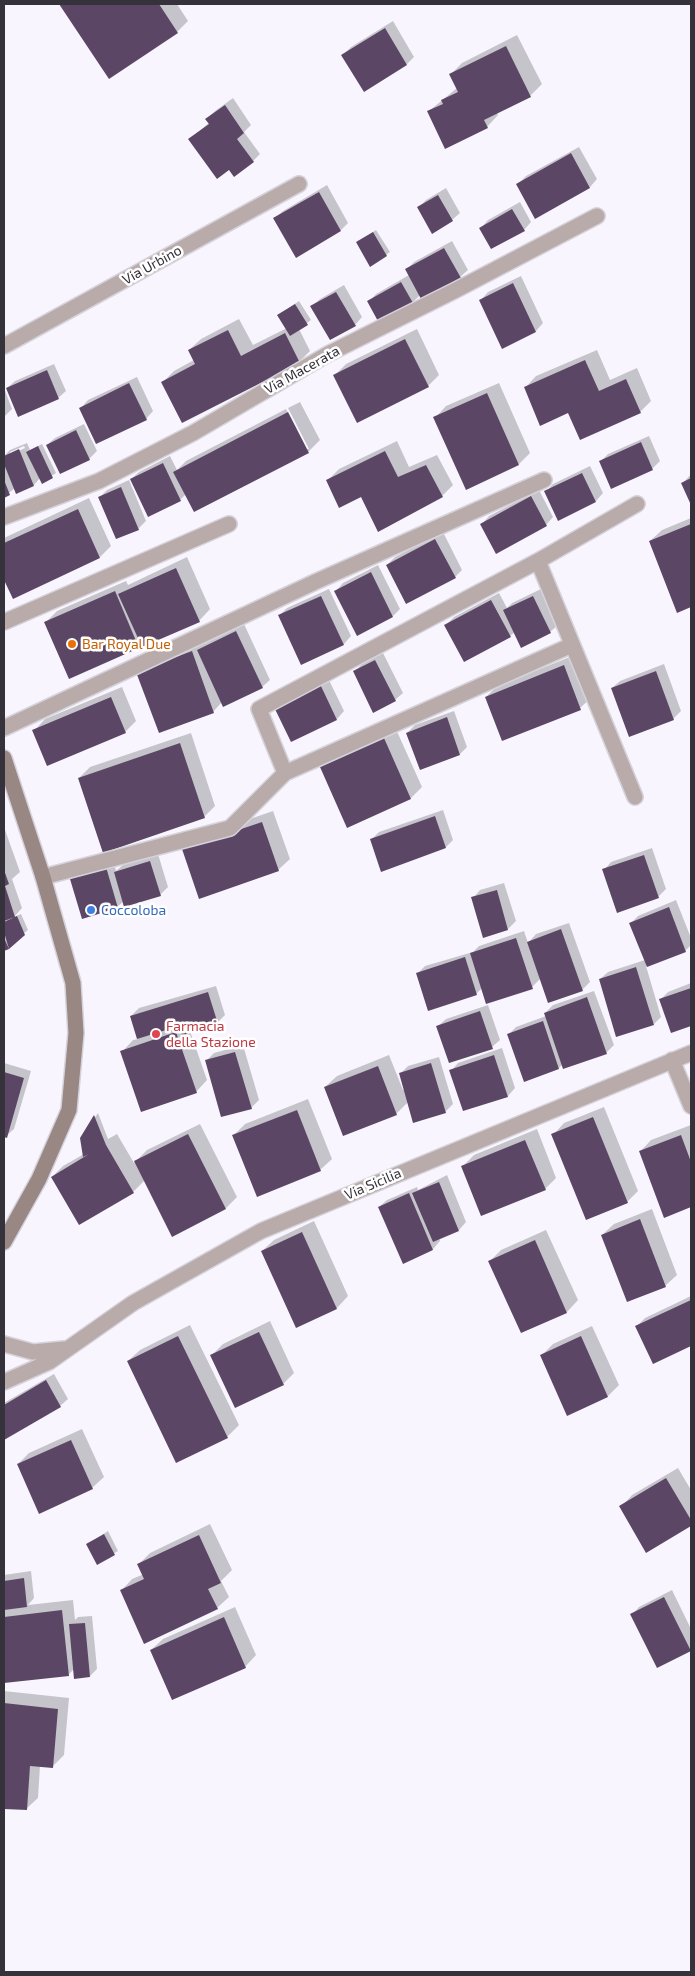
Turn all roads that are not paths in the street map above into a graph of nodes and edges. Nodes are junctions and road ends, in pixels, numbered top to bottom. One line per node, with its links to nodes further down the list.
1 (299, 184): 3 (street, Via Urbino)
2 (597, 216): 6 (street, Via Macerata)
3 (4, 346)
4 (544, 480): 11 (street)
5 (637, 504): 8 (street)
6 (4, 518)
7 (228, 524): 9 (street)
8 (538, 561): 10 (street); 13 (street)
9 (4, 622)
10 (572, 645): 13 (street); 14 (street)
11 (4, 728)
12 (5, 765): 15 (street)
13 (285, 773): 15 (street)
14 (634, 797)
15 (43, 877): 19 (street)
16 (691, 1053): 17 (street, Via Sicilia)
17 (672, 1060): 18 (street); 21 (street, Via Sicilia)
18 (691, 1106)
19 (4, 1242)
20 (4, 1344): 21 (street, Via Sicilia)
21 (70, 1347): 22 (street, Via Sicilia)
22 (4, 1382)

